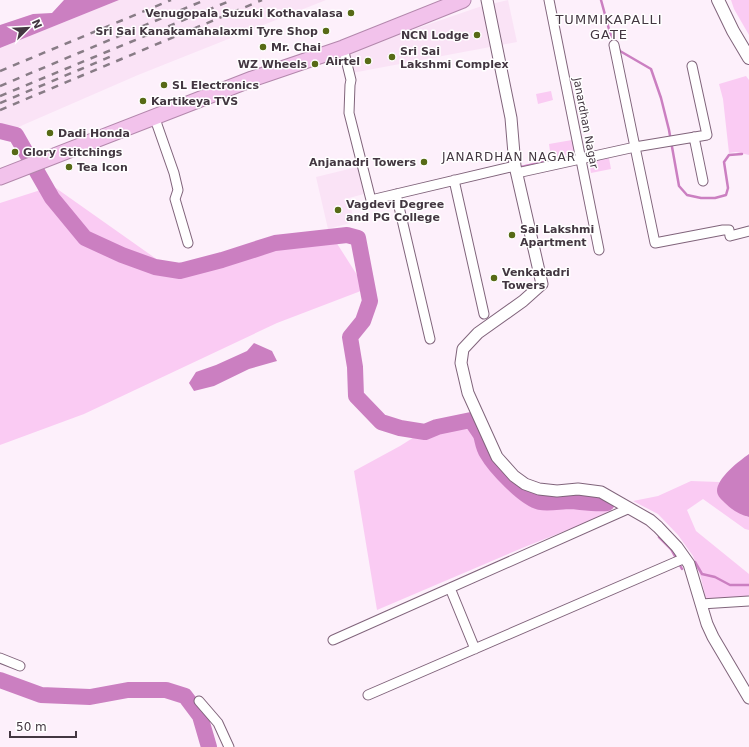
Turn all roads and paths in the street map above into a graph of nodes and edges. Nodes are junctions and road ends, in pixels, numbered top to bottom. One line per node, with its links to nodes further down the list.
1 (463, 0): 6 (highway)
2 (487, 0): 13 (street)
3 (549, 0): 12 (street, Janardhan Nagar)
4 (718, 0): 7 (main road)
5 (614, 45): 11 (street)
6 (343, 48): 9 (highway); 17 (street)
7 (749, 58)
8 (692, 66): 10 (street)
9 (154, 116): 14 (highway); 19 (street)
10 (694, 137): 11 (street); 16 (street)
11 (635, 147): 12 (street); 18 (street)
12 (581, 159): 13 (street); 20 (street, Janardhan Nagar)
13 (516, 169): 15 (street); 23 (street)
14 (0, 177)
15 (454, 180): 17 (street); 21 (street)
16 (703, 181)
17 (396, 194): 22 (street)
18 (749, 231)
19 (188, 243)
20 (599, 250)
21 (484, 314)
22 (430, 339)
23 (630, 508): 24 (street); 25 (street)
24 (684, 558): 27 (street); 29 (street)
25 (450, 588): 28 (street); 29 (street)
26 (749, 601): 27 (street)
27 (701, 604): 33 (street)
28 (333, 640)
29 (475, 648): 32 (street)
30 (0, 658): 31 (street)
31 (20, 666)
32 (368, 695)
33 (749, 698)
34 (199, 701): 35 (street)
35 (230, 747)

